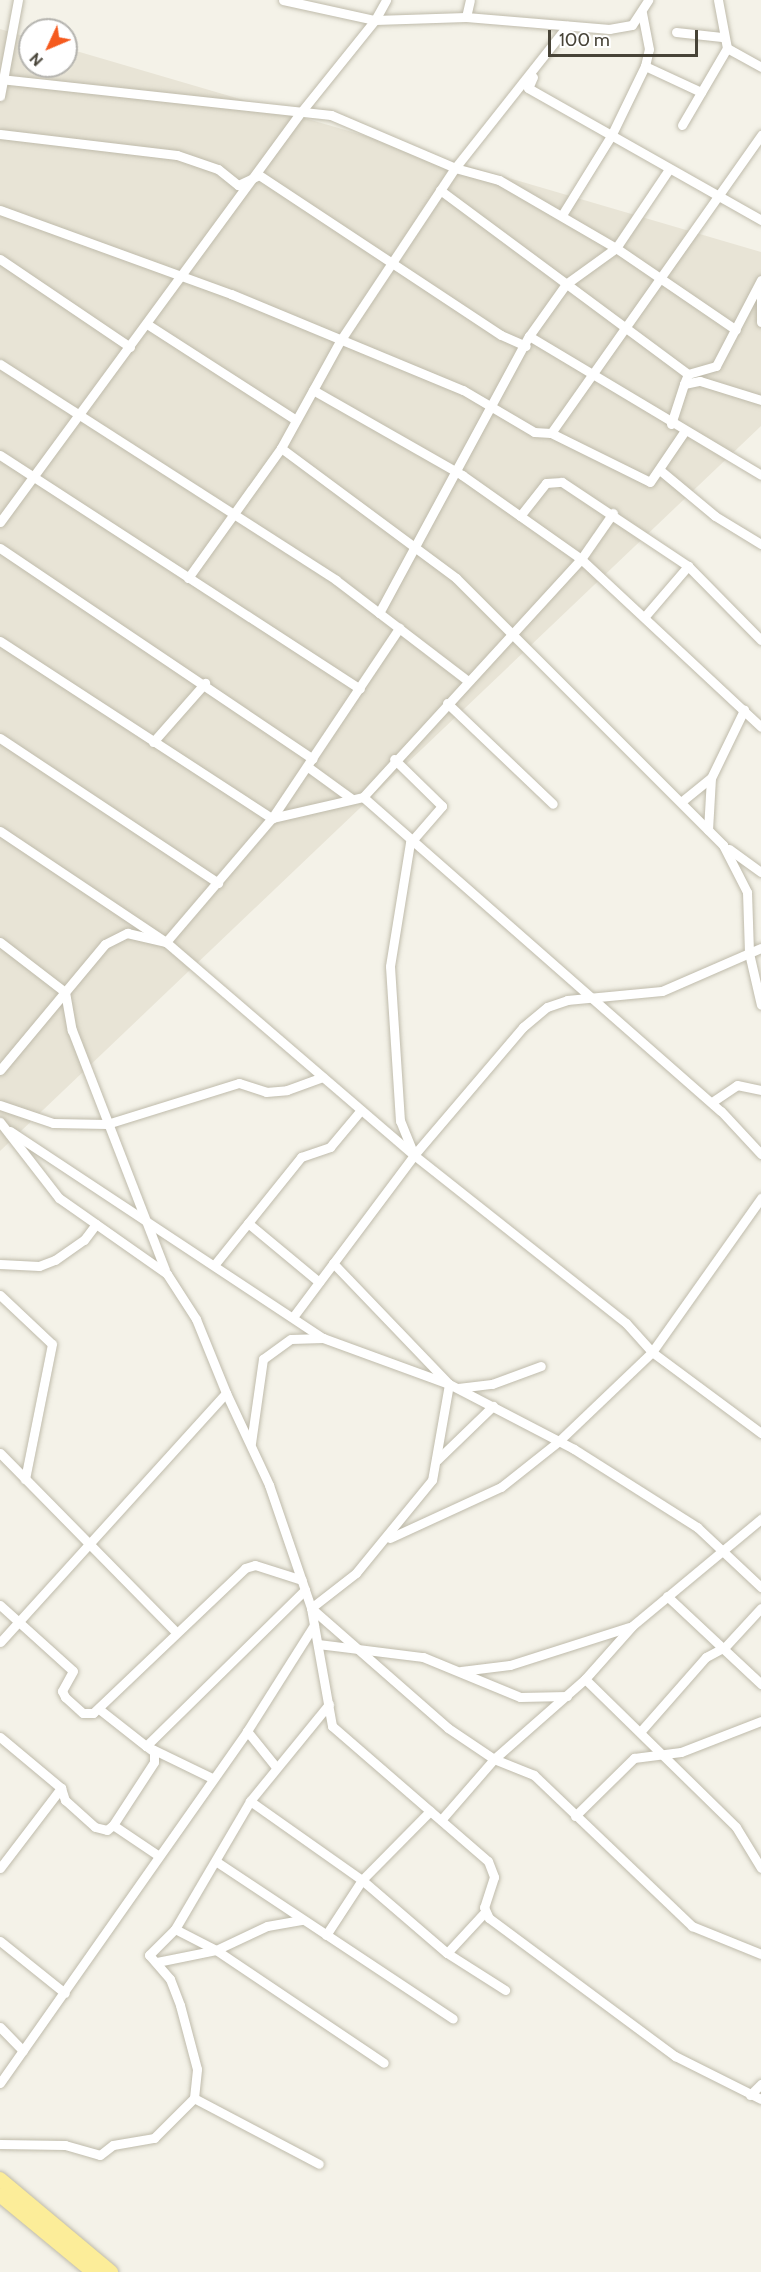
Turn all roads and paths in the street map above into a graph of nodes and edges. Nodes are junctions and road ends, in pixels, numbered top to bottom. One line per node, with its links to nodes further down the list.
1 (18, 0): 19 (street)
2 (284, 0): 9 (street)
3 (386, 0): 9 (street)
4 (470, 0): 8 (street)
5 (648, 0): 7 (street)
6 (718, 0): 14 (street)
7 (642, 13): 10 (street); 12 (street)
8 (466, 17): 9 (street); 11 (street)
9 (375, 20): 22 (street)
10 (632, 25): 11 (street); 12 (street)
11 (567, 27): 16 (street)
12 (646, 32): 17 (street)
13 (676, 32): 14 (street)
14 (722, 37): 15 (street)
15 (727, 48): 18 (street); 20 (street)
16 (544, 56): 25 (street); 27 (street)
17 (645, 66): 20 (street); 25 (street)
18 (761, 67)
19 (2, 79): 21 (street); 22 (street)
20 (701, 92): 23 (street)
21 (0, 96)
22 (301, 112): 27 (street); 29 (street)
23 (682, 125)
24 (0, 134): 29 (street)
25 (611, 136): 28 (street); 33 (street)
26 (760, 138): 31 (street)
27 (455, 168): 30 (street); 33 (street)
28 (669, 168): 31 (street); 35 (street)
29 (259, 175): 37 (street); 38 (street)
30 (440, 190): 37 (street); 41 (street)
31 (716, 192): 34 (street); 39 (street)
32 (0, 210): 38 (street)
33 (562, 215): 35 (street)
34 (761, 220)
35 (616, 248): 39 (street); 41 (street)
36 (0, 259): 49 (street)
37 (391, 262): 47 (street); 48 (street)
38 (182, 276): 44 (street); 47 (street)
39 (661, 280): 45 (street); 46 (street)
40 (761, 280): 46 (street)
41 (566, 284): 45 (street); 48 (street)
42 (761, 288): 43 (street)
43 (761, 322)
44 (147, 324): 49 (street); 58 (street)
45 (627, 327): 51 (street); 52 (street)
46 (736, 330): 52 (street)
47 (340, 341): 54 (street); 56 (street)
48 (528, 341): 51 (street); 56 (street)
49 (130, 347): 57 (street)
50 (0, 364): 57 (street)
51 (591, 373): 59 (street); 61 (street)
52 (688, 374): 53 (street)
53 (684, 384): 55 (street); 59 (street)
54 (313, 390): 58 (street); 64 (street)
55 (761, 400)
56 (487, 405): 61 (street); 64 (street)
57 (79, 415): 67 (street); 69 (street)
58 (296, 420): 62 (street)
59 (671, 424): 60 (street)
60 (684, 432): 65 (street); 66 (street)
61 (551, 433): 65 (street)
62 (281, 448): 69 (street); 73 (street)
63 (0, 455): 67 (street)
64 (454, 470): 70 (street); 73 (street)
65 (661, 471): 72 (street)
66 (761, 476)
67 (34, 477): 71 (street); 77 (street)
68 (613, 513): 70 (street); 75 (street); 76 (street)
69 (233, 514): 77 (street); 78 (street)
70 (520, 516): 75 (street)
71 (0, 522)
72 (761, 544)
73 (413, 545): 78 (street); 81 (street)
74 (0, 548): 85 (street)
75 (581, 559): 79 (street); 81 (street)
76 (688, 566): 79 (street); 82 (street)
77 (188, 578): 86 (street)
78 (379, 613): 80 (street)
79 (646, 615): 88 (street)
80 (399, 628): 84 (street); 86 (street)
81 (514, 634): 84 (street); 97 (street)
82 (761, 640)
83 (0, 641): 91 (street)
84 (467, 680): 87 (street)
85 (205, 683): 91 (street); 93 (street)
86 (360, 689): 93 (street)
87 (447, 703): 92 (street); 98 (street)
88 (744, 710): 89 (street); 94 (street)
89 (761, 727)
90 (0, 738): 105 (street)
91 (153, 742): 99 (street)
92 (394, 759): 95 (street); 102 (street)
93 (310, 763): 96 (street); 99 (street)
94 (711, 778): 97 (street); 100 (street)
95 (363, 796): 96 (street); 102 (street)
96 (352, 799): 99 (street)
97 (681, 802): 100 (street)
98 (553, 804)
99 (272, 818): 105 (street)
100 (708, 830): 103 (street)
101 (0, 831): 107 (street)
102 (410, 843): 111 (street); 122 (street)
103 (723, 845): 104 (street); 109 (street)
104 (761, 872)
105 (218, 883): 107 (street)
106 (0, 942): 110 (street)
107 (166, 942): 110 (street); 114 (street)
108 (761, 948): 109 (street)
109 (749, 953): 111 (street); 112 (street)
110 (65, 992): 113 (street); 120 (street)
111 (590, 998): 116 (street); 122 (street)
112 (761, 1005)
113 (0, 1070)
114 (324, 1077): 118 (street); 120 (street)
115 (761, 1090): 116 (street)
116 (711, 1102): 121 (street)
117 (0, 1105): 120 (street)
118 (361, 1110): 122 (street); 125 (street)
119 (2, 1124): 124 (street); 126 (street)
120 (107, 1124): 124 (street)
121 (761, 1154)
122 (414, 1155): 127 (street); 135 (street)
123 (761, 1198): 135 (street)
124 (140, 1213): 129 (street); 130 (street)
125 (248, 1223): 129 (street); 131 (street)
126 (96, 1224): 128 (street); 130 (street)
127 (333, 1263): 131 (street); 137 (street)
128 (0, 1264)
129 (215, 1264): 133 (street)
130 (167, 1275): 138 (street)
131 (319, 1282): 133 (street)
132 (0, 1295): 145 (street)
133 (293, 1317): 134 (street)
134 (323, 1338): 137 (street); 142 (street)
135 (651, 1352): 140 (street); 141 (street)
136 (541, 1366): 137 (street)
137 (453, 1386): 139 (street); 144 (street)
138 (226, 1393): 142 (street); 148 (street)
139 (493, 1406): 141 (street); 144 (street)
140 (761, 1434)
141 (560, 1441): 147 (street); 149 (street)
142 (251, 1443): 150 (street)
143 (0, 1453): 145 (street)
144 (437, 1460): 147 (street)
145 (25, 1479): 148 (street)
146 (761, 1519): 149 (street)
147 (385, 1540): 154 (street)
148 (90, 1546): 156 (street); 159 (street)
149 (722, 1550): 151 (street); 152 (street)
150 (304, 1585): 154 (street); 159 (street); 174 (street)
151 (761, 1587)
152 (667, 1596): 158 (street); 162 (street)
153 (0, 1605): 156 (street)
154 (311, 1608): 157 (street); 163 (street)
155 (761, 1608): 162 (street)
156 (18, 1624): 160 (street); 169 (street)
157 (314, 1625): 161 (street); 171 (street)
158 (632, 1626): 164 (street); 165 (street)
159 (176, 1632): 169 (street)
160 (0, 1642)
161 (318, 1644): 163 (street); 168 (street)
162 (725, 1647): 166 (street); 172 (street)
163 (359, 1650): 164 (street); 176 (street)
164 (461, 1671): 167 (street)
165 (585, 1679): 167 (street); 172 (street)
166 (761, 1684)
167 (567, 1696): 176 (street)
168 (329, 1704): 177 (street); 181 (street)
169 (99, 1708): 174 (street)
170 (761, 1721): 175 (street)
171 (247, 1731): 177 (street); 178 (street)
172 (640, 1732): 175 (street)
173 (0, 1737): 179 (street)
174 (147, 1746): 178 (street); 184 (street)
175 (663, 1755): 182 (street); 188 (street)
176 (494, 1759): 182 (street); 183 (street)
177 (276, 1767): 180 (street)
178 (212, 1778): 185 (street)
179 (61, 1788): 184 (street); 187 (street)
180 (250, 1801): 186 (street); 189 (street)
181 (430, 1811): 183 (street); 189 (street)
182 (575, 1816): 197 (street)
183 (441, 1820): 190 (street)
184 (113, 1825): 185 (street)
185 (159, 1856): 200 (street)
186 (218, 1862): 191 (street); 192 (street)
187 (0, 1868)
188 (761, 1868)
189 (362, 1880): 193 (street); 196 (street)
190 (485, 1912): 196 (street); 208 (street)
191 (302, 1920): 193 (street); 195 (street)
192 (175, 1929): 195 (street); 198 (street)
193 (326, 1935): 201 (street)
194 (0, 1941): 200 (street)
195 (216, 1950): 198 (street); 204 (street)
196 (447, 1953): 199 (street)
197 (761, 1954)
198 (157, 1962): 209 (street)
199 (505, 1990)
200 (65, 1993): 203 (street)
201 (453, 2019)
202 (0, 2027): 203 (street)
203 (23, 2051): 205 (street)
204 (384, 2063)
205 (0, 2083)
206 (761, 2084): 208 (street)
207 (761, 2093): 208 (street)
208 (750, 2095): 210 (street)
209 (194, 2098): 211 (street); 212 (street)
210 (761, 2099)
211 (0, 2144)
212 (319, 2164)
213 (0, 2179): 216 (main road)
214 (0, 2195): 215 (main road)
215 (93, 2272)
216 (111, 2272)

